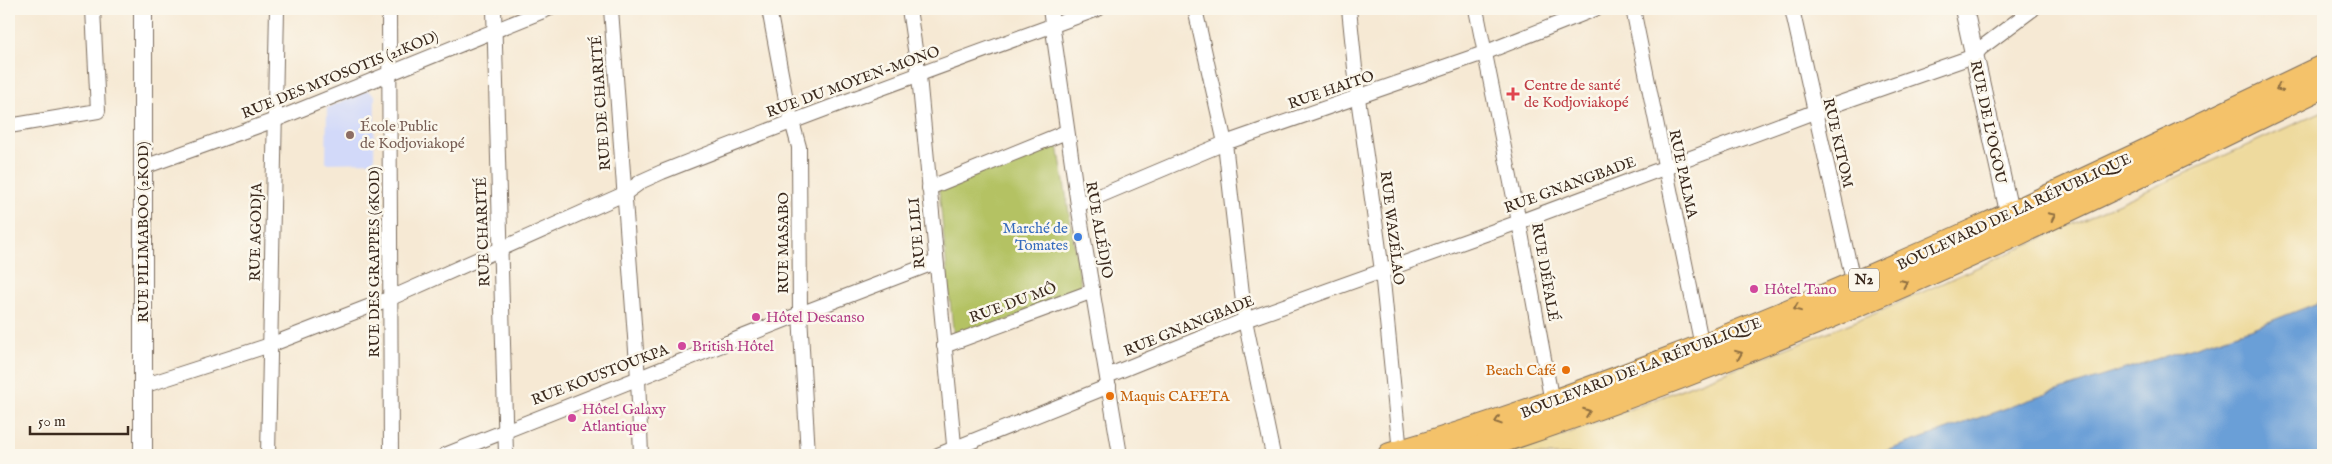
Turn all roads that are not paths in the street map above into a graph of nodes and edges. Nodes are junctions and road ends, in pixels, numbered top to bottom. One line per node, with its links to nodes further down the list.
1 (94, 9): 32 (street)
2 (143, 9): 35 (street, RUE PILIMABOO (2KOD))
3 (277, 9): 30 (street, RUE AGODJA)
4 (389, 9): 25 (street, RUE DES GRAPPES (6KOD))
5 (494, 9): 21 (street, RUE CHARITÉ)
6 (548, 9): 21 (street, RUE DES MYOSOTIS (21KOD))
7 (611, 9): 38 (street, RUE DE CHARITÉ)
8 (769, 9): 31 (street, RUE MASABO)
9 (909, 9): 26 (street, RUE LILI)
10 (1050, 9): 20 (street, RUE ALÉDJO)
11 (1098, 9): 20 (street, RUE DU MOYEN-MONO)
12 (1195, 9): 34 (street)
13 (1349, 9): 28 (street, RUE WAZÉLAO)
14 (1476, 9): 22 (street, RUE DÉFALÉ)
15 (1595, 9): 22 (street, RUE HAITO)
16 (1633, 9): 36 (street, RUE PALMA)
17 (1792, 9): 29 (street, RUE KITOM)
18 (1964, 9): 23 (street, RUE DE L'OGOU)
19 (2033, 9): 23 (street, RUE GNANGBADE)
20 (1052, 26): 26 (street, RUE DU MOYEN-MONO); 33 (street, RUE ALÉDJO)
21 (494, 29): 25 (street, RUE DES MYOSOTIS (21KOD)); 42 (street, RUE CHARITÉ)
22 (1484, 52): 28 (street, RUE HAITO); 40 (street, RUE DÉFALÉ)
23 (1974, 56): 29 (street, RUE GNANGBADE); 41 (street, RUE DE L'OGOU)
24 (2323, 67): 41 (highway, BOULEVARD DE LA RÉPUBLIQUE / N2, one-way to 41)
25 (390, 74): 30 (street, RUE DES MYOSOTIS (21KOD)); 47 (street, RUE DES GRAPPES (6KOD))
26 (919, 76): 31 (street, RUE DU MOYEN-MONO); 37 (street, RUE LILI)
27 (2323, 86): 41 (highway, BOULEVARD DE LA RÉPUBLIQUE / N2, one-way to 27)
28 (1358, 98): 34 (street, RUE HAITO); 44 (street, RUE WAZÉLAO)
29 (1814, 112): 36 (street, RUE GNANGBADE); 45 (street, RUE KITOM)
30 (275, 120): 35 (street, RUE DES MYOSOTIS (21KOD)); 50 (street, RUE AGODJA)
31 (791, 121): 38 (street, RUE DU MOYEN-MONO); 48 (street, RUE MASABO)
32 (9, 126)
33 (1066, 132): 37 (street); 39 (street, RUE ALÉDJO)
34 (1225, 143): 39 (street, RUE HAITO); 49 (street)
35 (144, 167): 55 (street, RUE PILIMABOO (2KOD))
36 (1665, 168): 40 (street, RUE GNANGBADE); 52 (street, RUE PALMA)
37 (929, 188): 43 (street, RUE LILI)
38 (624, 194): 42 (street, RUE DU MOYEN-MONO); 53 (street, RUE DE CHARITÉ)
39 (1078, 205): 46 (street, RUE ALÉDJO)
40 (1519, 222): 44 (street, RUE GNANGBADE); 56 (street, RUE DÉFALÉ)
41 (2012, 225): 45 (highway, BOULEVARD DE LA RÉPUBLIQUE / N2); 56 (highway, BOULEVARD DE LA RÉPUBLIQUE / N2, one-way to 41)
42 (500, 248): 47 (street, RUE DU MOYEN-MONO); 57 (street, RUE CHARITÉ)
43 (936, 262): 48 (street, RUE KOUSTOUKPA); 51 (street, RUE LILI)
44 (1382, 271): 49 (street, RUE GNANGBADE); 59 (street, RUE WAZÉLAO)
45 (1854, 285): 52 (highway, BOULEVARD DE LA RÉPUBLIQUE / N2, one-way to 52)
46 (1093, 291): 51 (street, RUE DU MÔ); 54 (street, RUE ALÉDJO)
47 (390, 298): 50 (street, RUE DU MOYEN-MONO); 62 (street, RUE DES GRAPPES (6KOD))
48 (800, 314): 53 (street, RUE KOUSTOUKPA); 66 (street, RUE MASABO)
49 (1245, 320): 54 (street, RUE GNANGBADE); 69 (street)
50 (270, 345): 55 (street, RUE DU MOYEN-MONO); 61 (street, RUE AGODJA)
51 (944, 346): 58 (street, RUE LILI)
52 (1702, 346): 56 (highway, BOULEVARD DE LA RÉPUBLIQUE / N2)
53 (638, 378): 57 (street, RUE KOUSTOUKPA); 65 (street, RUE DE CHARITÉ)
54 (1108, 381): 58 (street, RUE GNANGBADE); 68 (street, RUE ALÉDJO)
55 (143, 386): 60 (street, RUE PILIMABOO (2KOD))
56 (1554, 413): 59 (highway, BOULEVARD DE LA RÉPUBLIQUE / N2, one-way to 59); 70 (highway, BOULEVARD DE LA RÉPUBLIQUE / N2)
57 (506, 430): 63 (street, RUE KOUSTOUKPA); 64 (street, RUE CHARITÉ)
58 (955, 451): 67 (street, RUE GNANGBADE)
59 (1395, 454)
60 (143, 455)
61 (268, 455)
62 (391, 455)
63 (445, 455)
64 (506, 455)
65 (640, 455)
66 (808, 455)
67 (938, 455)
68 (1120, 455)
69 (1274, 455)
70 (1458, 455)

